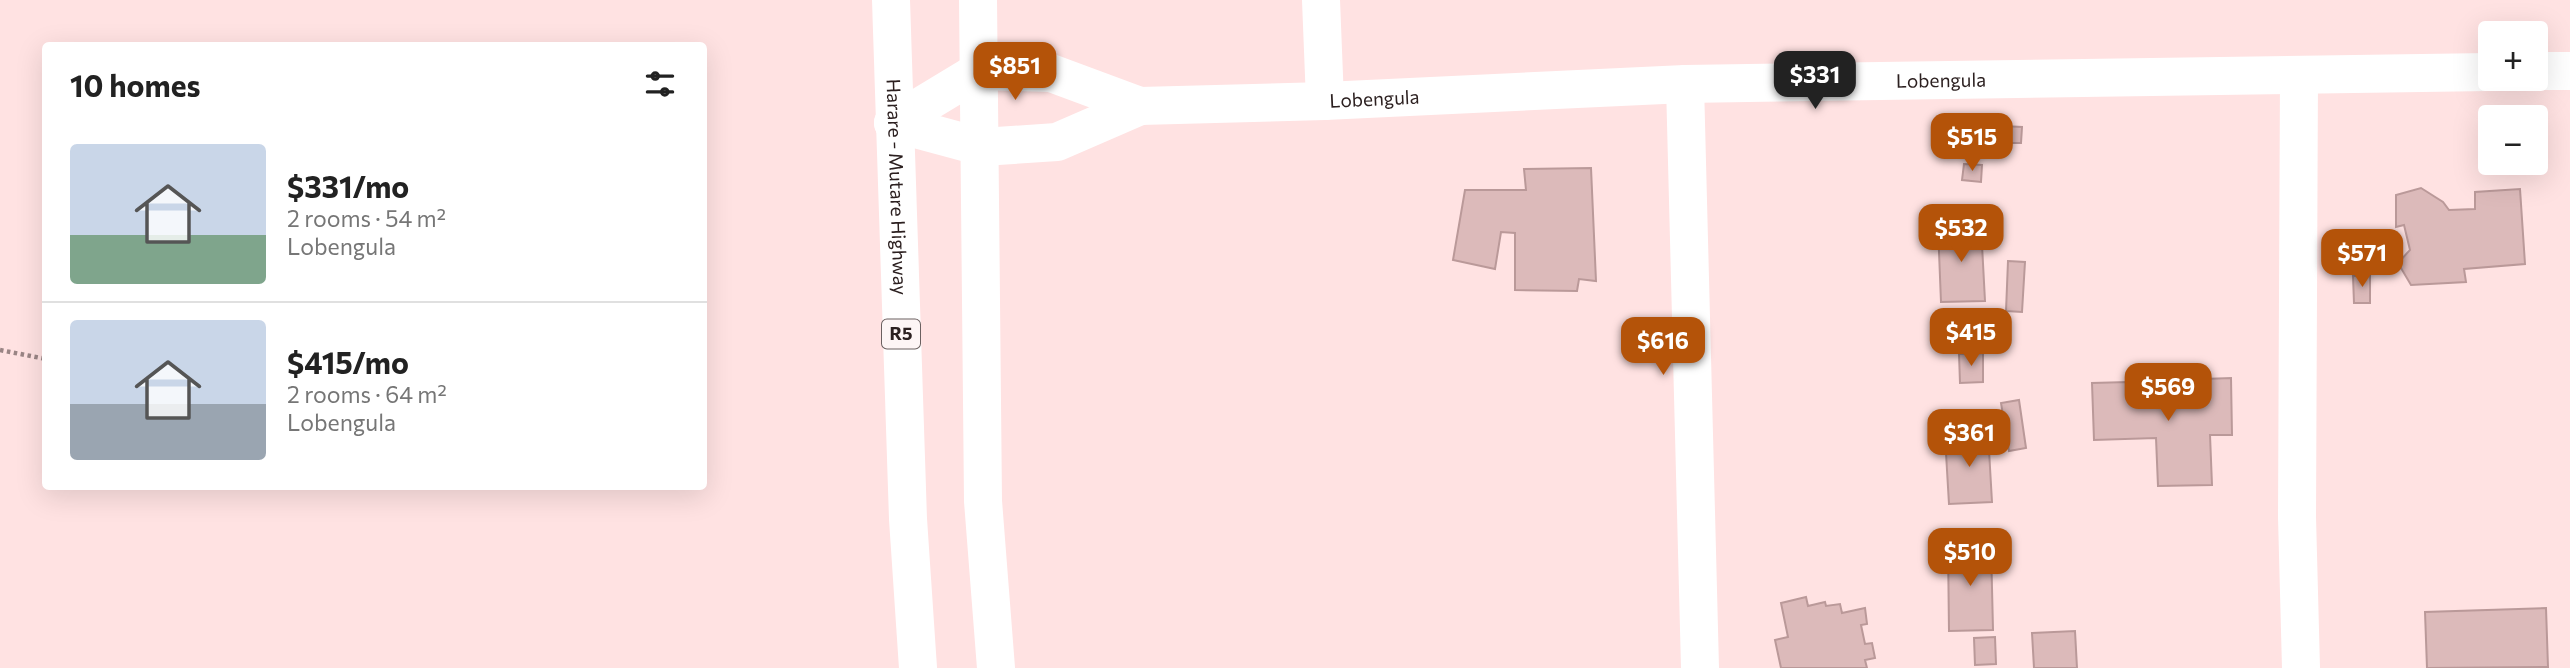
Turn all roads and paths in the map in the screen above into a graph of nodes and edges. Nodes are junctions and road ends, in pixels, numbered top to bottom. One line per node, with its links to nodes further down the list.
1 (891, 0): 12 (main road, Harare - Mutare Highway / R5)
2 (978, 0): 4 (main road)
3 (1321, 0): 10 (main road)
4 (979, 71): 11 (main road, Lobengula); 12 (main road); 13 (main road)
5 (2548, 71): 6 (main road)
6 (2570, 71)
7 (2478, 72): 8 (main road, Lobengula)
8 (2299, 75): 9 (main road, Lobengula); 19 (main road)
9 (1685, 83): 10 (main road, Lobengula); 18 (main road)
10 (1325, 101): 11 (main road, Lobengula)
11 (1140, 106): 13 (main road, Lobengula)
12 (893, 123): 13 (main road, Lobengula); 16 (main road, Harare - Mutare Highway / R5)
13 (982, 147): 17 (main road)
14 (0, 349): 15 (path)
15 (42, 358)
16 (919, 668)
17 (996, 668)
18 (1700, 668)
19 (2301, 668)

